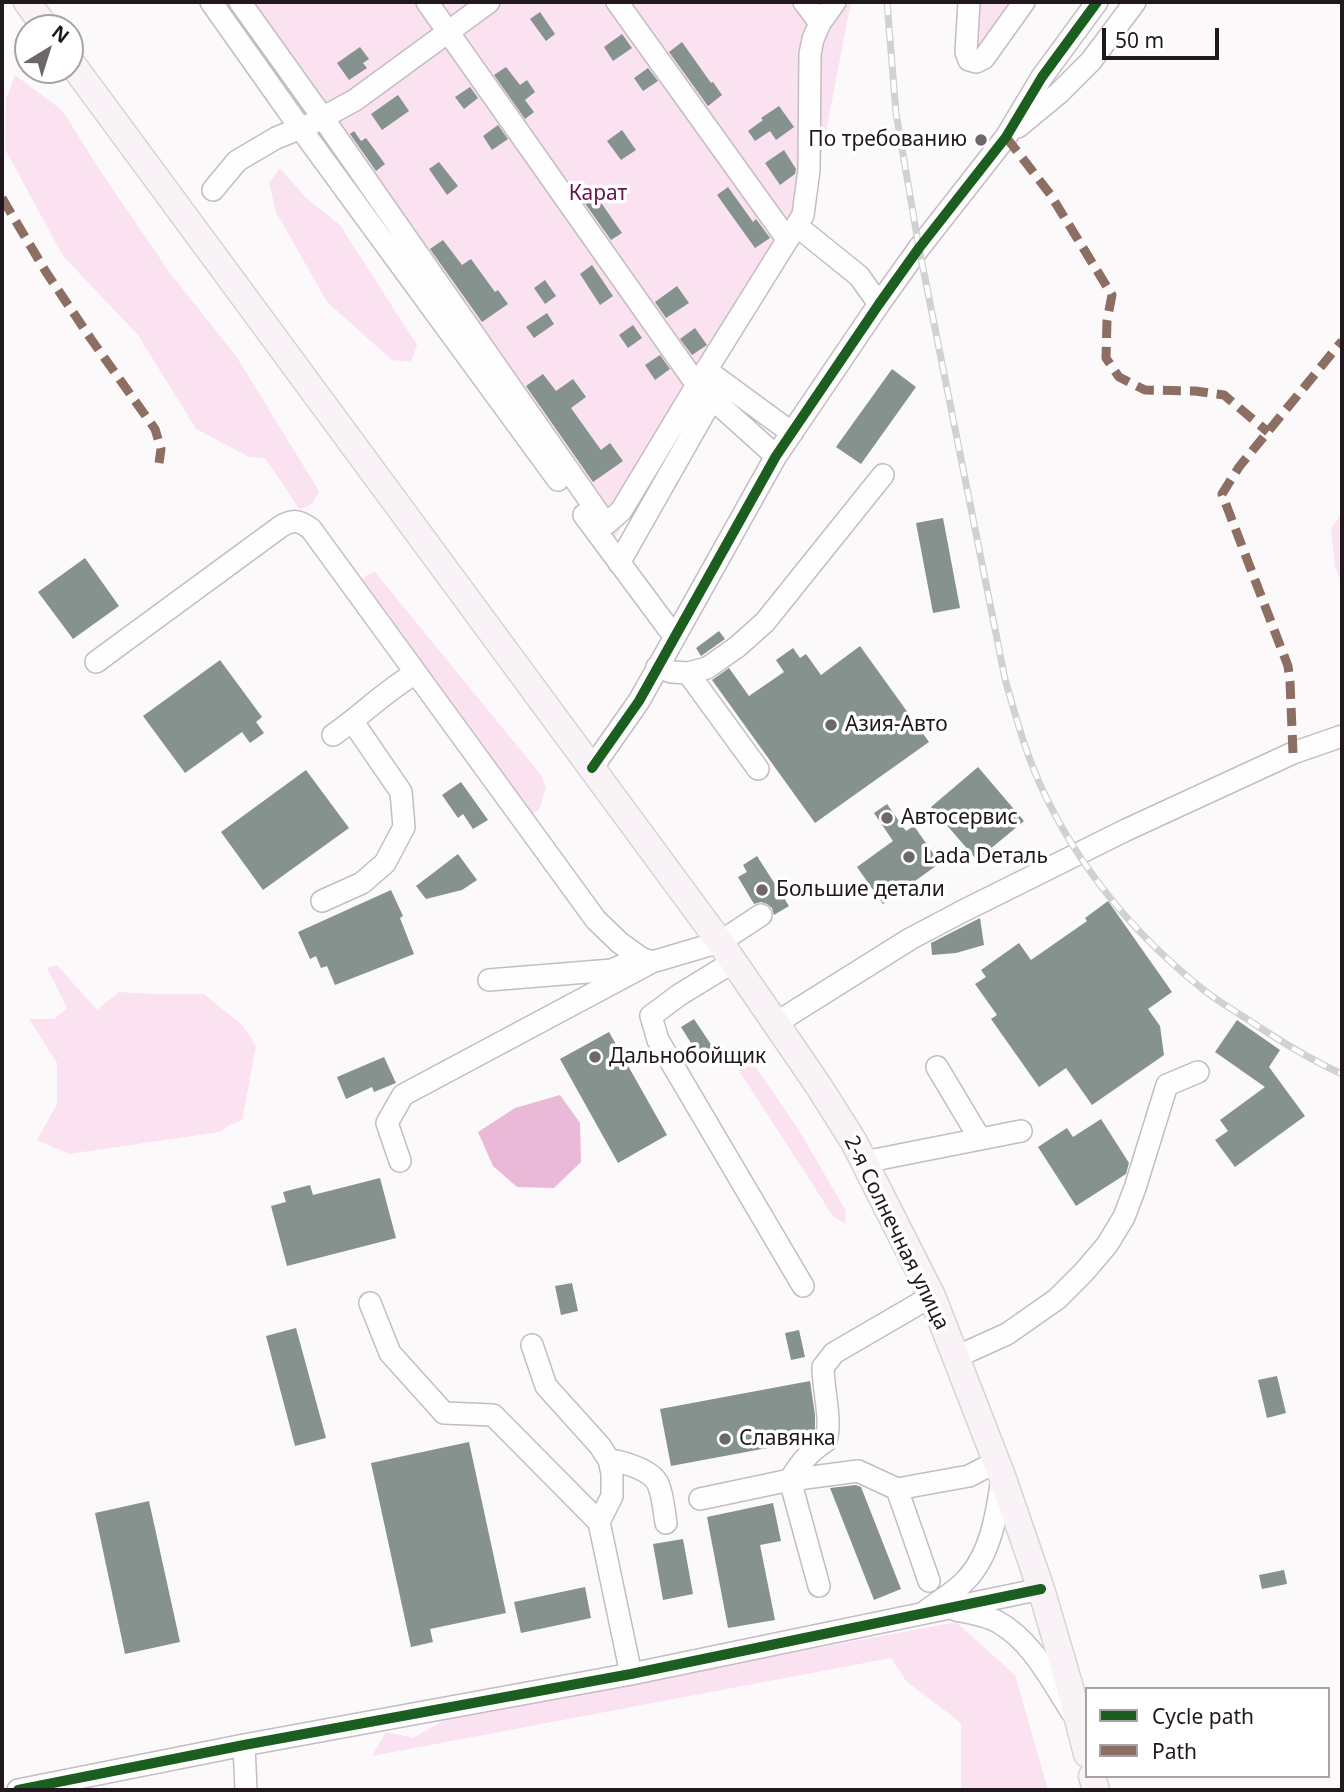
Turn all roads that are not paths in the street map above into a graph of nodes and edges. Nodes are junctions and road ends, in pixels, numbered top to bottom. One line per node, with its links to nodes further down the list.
1 (211, 2): 16 (street)
2 (240, 2): 15 (street)
3 (427, 2): 13 (street)
4 (489, 2): 13 (street)
5 (617, 2): 19 (street)
6 (804, 2): 12 (street)
7 (835, 2): 12 (street)
8 (969, 2): 9 (street)
9 (1024, 2)
10 (1097, 2): 17 (street)
11 (1135, 2): 17 (street)
12 (820, 23): 19 (street)
13 (447, 31): 15 (street); 21 (street)
14 (84, 80): 34 (main road, 2-я Солнечная улица)
15 (323, 118): 16 (street); 21 (street)
16 (301, 129): 18 (street); 25 (street)
17 (1006, 137): 20 (street)
18 (213, 190)
19 (792, 232): 20 (street); 21 (street)
20 (879, 304): 22 (street)
21 (705, 385): 22 (street); 23 (street); 25 (street)
22 (792, 433): 23 (street)
23 (776, 456): 26 (street)
24 (883, 475): 30 (street)
25 (619, 563): 26 (street)
26 (674, 636): 28 (street)
27 (96, 662): 29 (street)
28 (657, 667): 30 (street); 34 (street)
29 (416, 673): 31 (street); 39 (street)
30 (688, 673): 35 (street)
31 (353, 722): 32 (street); 36 (street)
32 (333, 736)
33 (1342, 736): 41 (street)
34 (592, 768): 38 (main road, 2-я Солнечная улица)
35 (758, 769)
36 (322, 901)
37 (761, 915): 38 (street)
38 (726, 952): 39 (street); 41 (main road, 2-я Солнечная улица); 48 (street)
39 (646, 960): 40 (street); 46 (street)
40 (489, 980)
41 (776, 1023): 47 (main road, 2-я Солнечная улица)
42 (937, 1067): 45 (street)
43 (1198, 1072): 52 (street)
44 (1021, 1131): 45 (street)
45 (980, 1139): 47 (street)
46 (400, 1161)
47 (864, 1162): 49 (main road, 2-я Солнечная улица)
48 (803, 1286)
49 (932, 1296): 52 (main road, 2-я Солнечная улица); 55 (street)
50 (370, 1303): 58 (street)
51 (532, 1345): 53 (street)
52 (956, 1357): 54 (main road, 2-я Солнечная улица)
53 (609, 1460): 58 (street); 59 (street)
54 (999, 1469): 56 (street); 62 (main road, 2-я Солнечная улица); 64 (street)
55 (790, 1480): 56 (street); 57 (street); 61 (street)
56 (897, 1489): 60 (street)
57 (700, 1499)
58 (599, 1522): 65 (street)
59 (666, 1523)
60 (929, 1581)
61 (819, 1586)
62 (1041, 1589): 63 (street); 66 (main road, 2-я Солнечная улица)
63 (950, 1609): 64 (street); 66 (street)
64 (921, 1615): 65 (street)
65 (631, 1674): 67 (street)
66 (1079, 1723): 68 (main road, 2-я Солнечная улица)
67 (244, 1745): 69 (street); 70 (street)
68 (1085, 1746)
69 (18, 1790)
70 (246, 1790)

